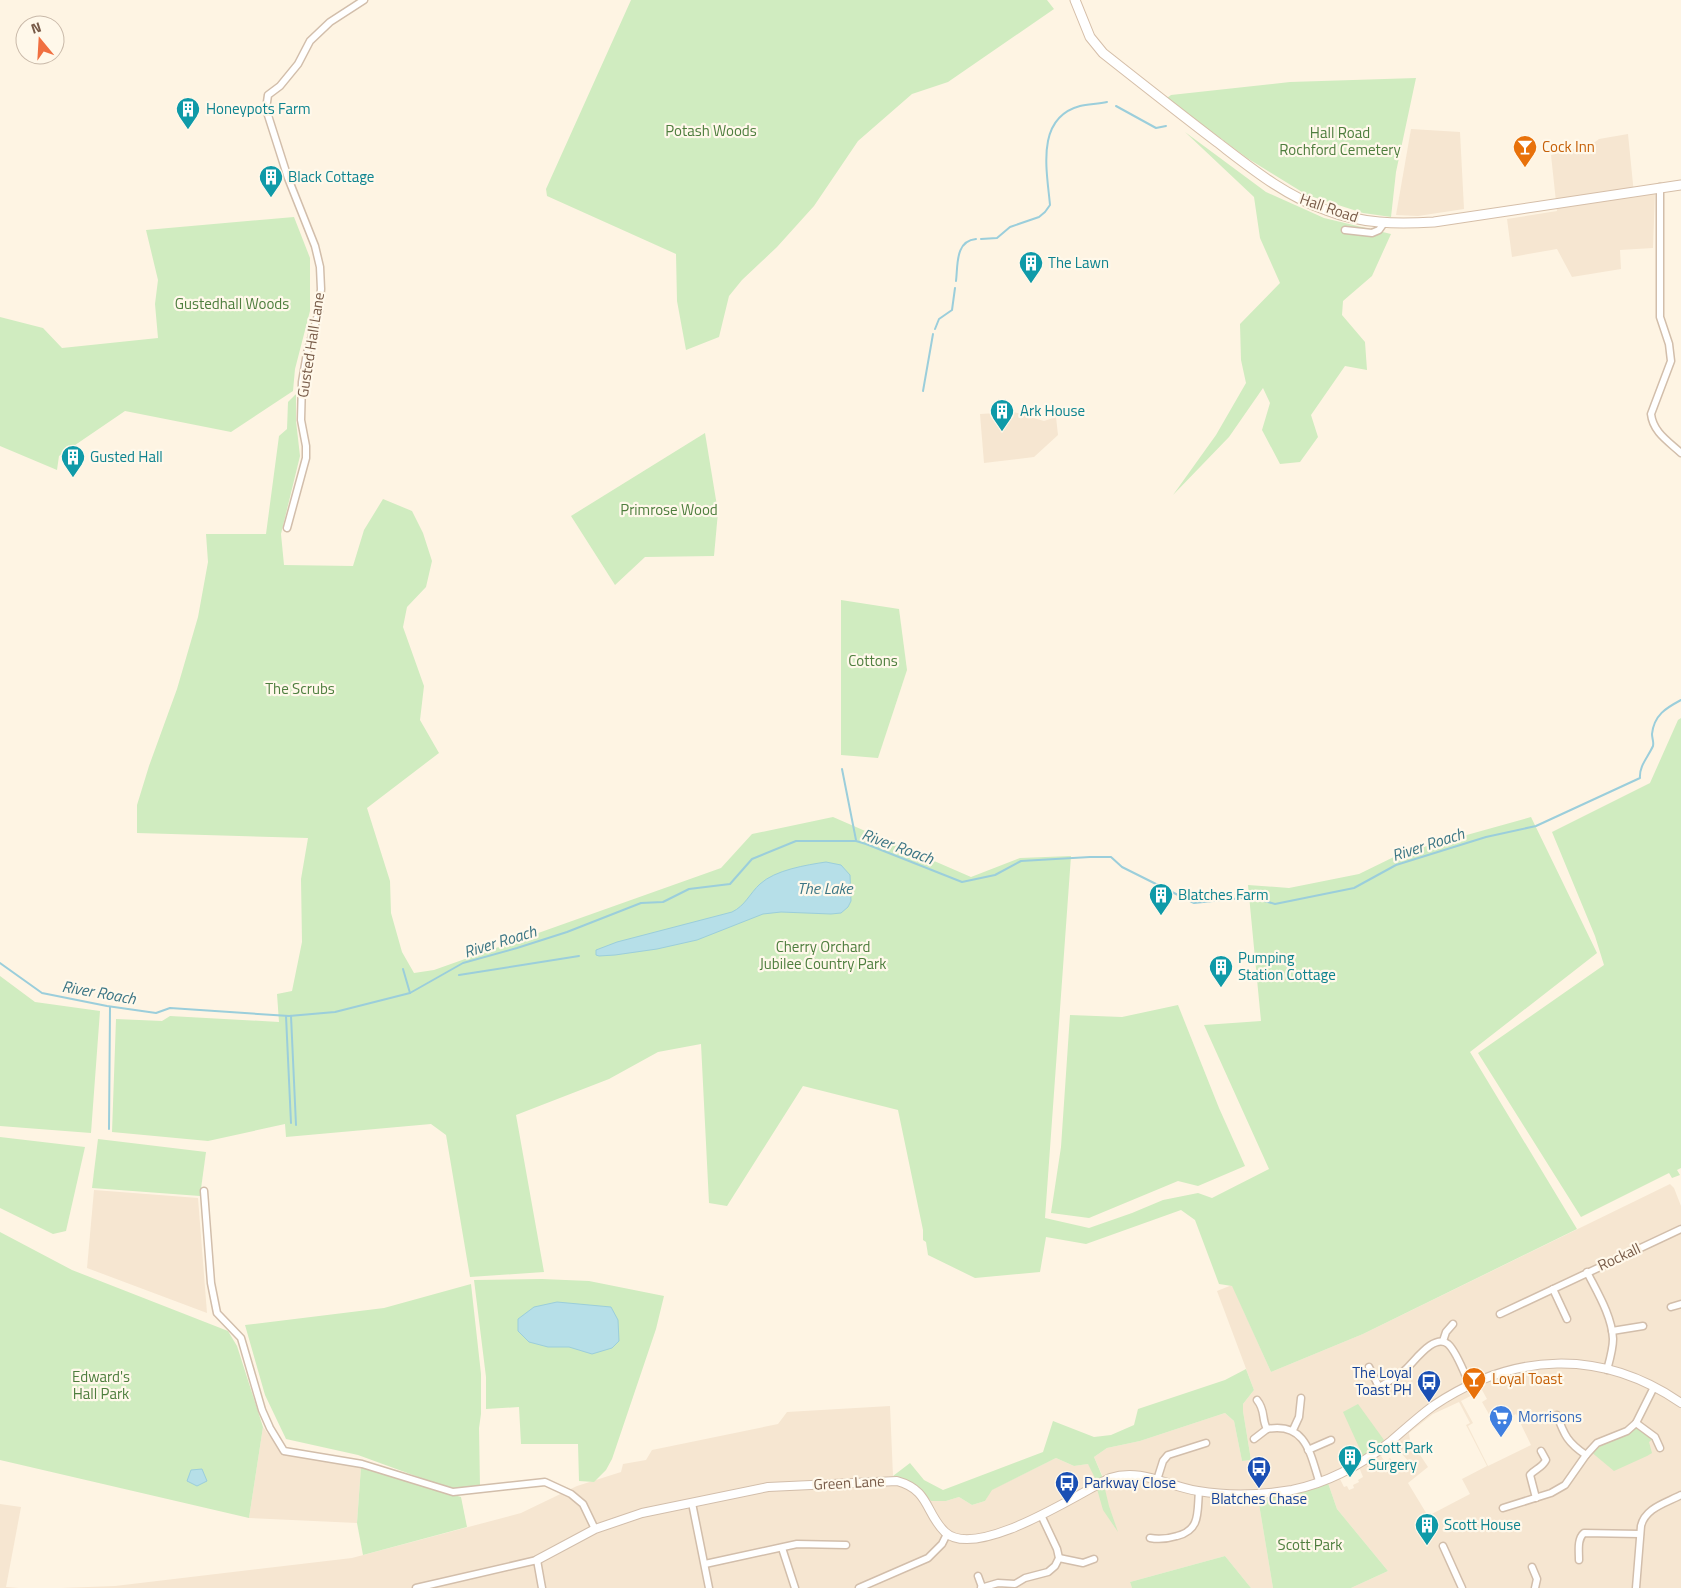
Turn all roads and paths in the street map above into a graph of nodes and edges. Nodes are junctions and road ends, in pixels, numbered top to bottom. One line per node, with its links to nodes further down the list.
1 (364, 0): 9 (street, Gusted Hall Lane)
2 (1075, 0): 6 (main road, Hall Road)
3 (1681, 184): 4 (main road, Hall Road)
4 (1660, 187): 5 (main road, Hall Road); 6 (main road, Hall Road); 8 (street)
5 (1681, 188)
6 (1384, 223): 7 (street)
7 (1345, 230)
8 (1681, 453)
9 (287, 528)
10 (204, 1190): 48 (street)
11 (1681, 1228): 12 (street, Rockall)
12 (1588, 1272): 13 (street); 20 (street, Rockall)
13 (1553, 1289): 16 (street); 17 (street)
14 (1681, 1304): 15 (street)
15 (1671, 1307)
16 (1500, 1314)
17 (1567, 1319)
18 (1453, 1324): 21 (street)
19 (1643, 1326): 20 (street)
20 (1612, 1331): 23 (street, Rockall)
21 (1443, 1341): 22 (street); 24 (street)
22 (1369, 1368)
23 (1607, 1370): 24 (street); 25 (street)
24 (1470, 1386): 41 (street)
25 (1654, 1387): 28 (street); 30 (street)
26 (1301, 1398): 32 (street)
27 (1257, 1400): 31 (street)
28 (1681, 1403)
29 (1557, 1415): 39 (street)
30 (1636, 1423): 36 (street); 39 (street)
31 (1266, 1429): 32 (street); 33 (street)
32 (1293, 1430): 37 (street)
33 (1254, 1439)
34 (1331, 1440): 37 (street)
35 (1206, 1443): 40 (street)
36 (1660, 1448)
37 (1308, 1450): 41 (street)
38 (1541, 1451): 44 (street)
39 (1586, 1455): 44 (street)
40 (1157, 1480): 42 (street); 47 (street)
41 (1319, 1481): 42 (street)
42 (1199, 1491): 51 (street)
43 (1681, 1495): 50 (street)
44 (1536, 1498): 46 (street)
45 (692, 1503): 48 (street, Green Lane); 49 (street, Green Lane); 59 (street)
46 (1503, 1508)
47 (1041, 1515): 49 (street); 55 (street)
48 (595, 1529): 57 (street, Green Lane)
49 (947, 1534): 67 (street)
50 (1640, 1534): 58 (street); 70 (street)
51 (1150, 1538)
52 (846, 1545): 54 (street)
53 (1443, 1546): 68 (street)
54 (782, 1548): 59 (street); 66 (street)
55 (1059, 1558): 56 (street); 62 (street)
56 (1094, 1559)
57 (537, 1560): 63 (street, Green Lane); 64 (street)
58 (1579, 1560)
59 (705, 1564): 65 (street)
60 (1532, 1568): 69 (street)
61 (978, 1576): 62 (street)
62 (982, 1587)
63 (416, 1588)
64 (542, 1588)
65 (709, 1588)
66 (795, 1588)
67 (859, 1588)
68 (1462, 1588)
69 (1535, 1588)
70 (1636, 1588)

